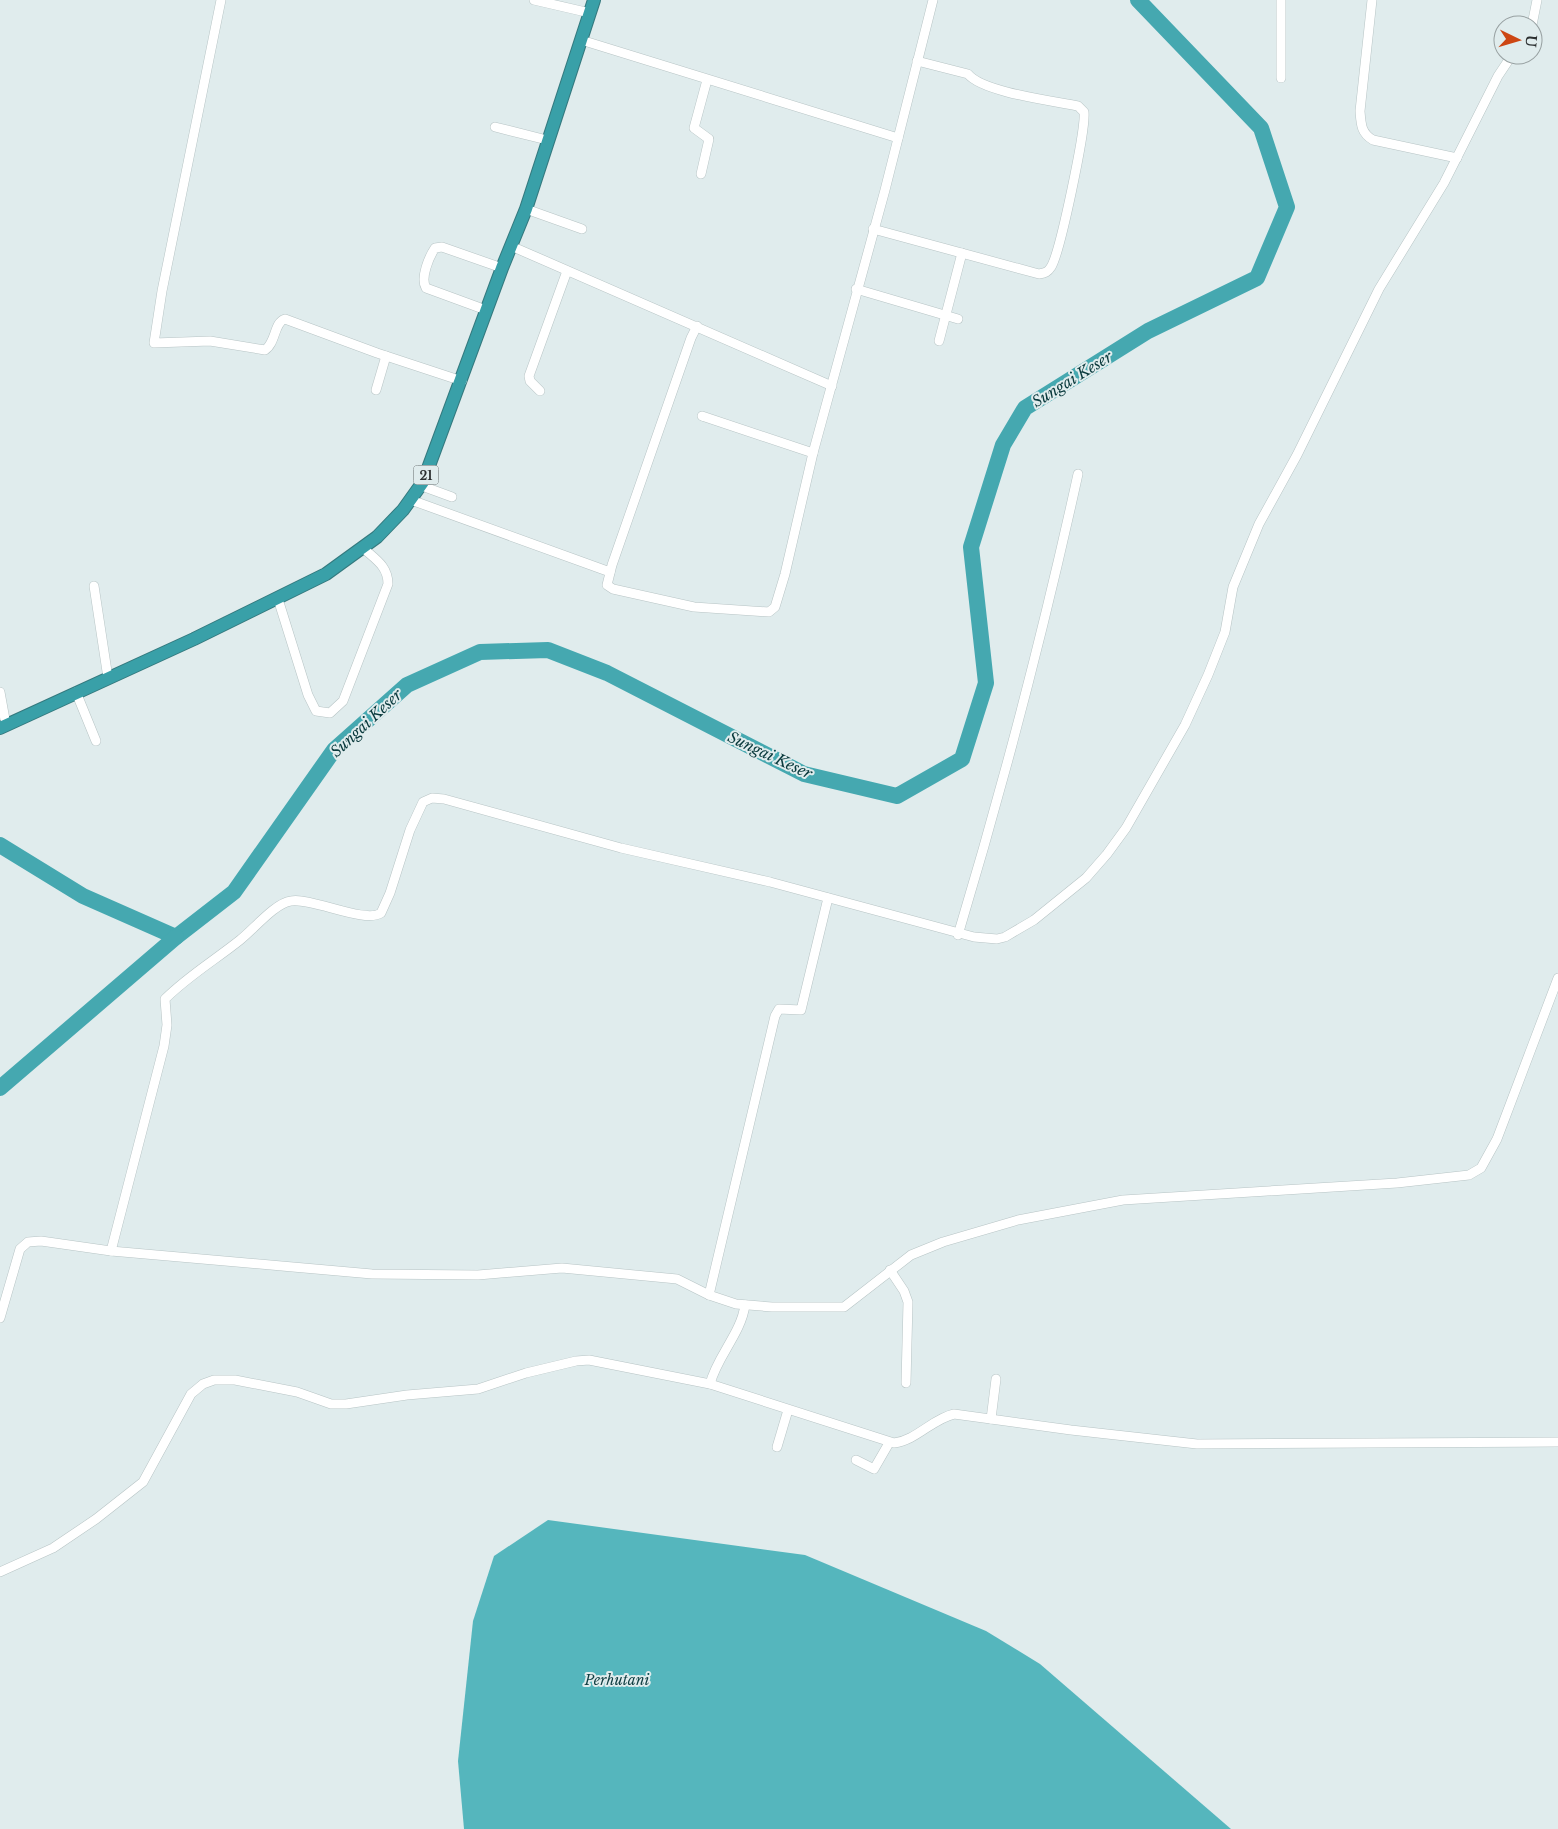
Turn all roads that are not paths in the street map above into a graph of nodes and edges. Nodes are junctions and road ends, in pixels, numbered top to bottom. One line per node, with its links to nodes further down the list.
1 (221, 0): 33 (street)
2 (534, 0): 8 (street)
3 (594, 0): 8 (highway, 21)
4 (932, 0): 11 (street)
5 (1281, 0): 13 (street)
6 (1372, 0): 18 (street)
7 (1537, 0): 9 (street)
8 (590, 13): 10 (highway, 21)
9 (1534, 15)
10 (581, 40): 14 (street); 17 (highway, 21)
11 (917, 61): 16 (street); 24 (street)
12 (1505, 65): 18 (street)
13 (1281, 78)
14 (707, 80): 16 (street); 19 (street)
15 (495, 127): 17 (street)
16 (898, 138): 22 (street)
17 (547, 140): 20 (highway, 21)
18 (1456, 158): 54 (street)
19 (701, 174)
20 (526, 209): 21 (street); 23 (highway, 21)
21 (582, 229)
22 (873, 229): 24 (street); 27 (street)
23 (511, 246): 25 (highway, 21); 26 (street)
24 (962, 253): 29 (street)
25 (502, 268): 28 (highway, 21); 28 (street)
26 (567, 271): 31 (street); 37 (street)
27 (856, 289): 29 (street); 35 (street)
28 (486, 310): 34 (highway, 21)
29 (946, 315): 30 (street); 32 (street)
30 (958, 319)
31 (697, 326): 35 (street); 45 (street)
32 (939, 341)
33 (386, 356): 34 (street); 36 (street)
34 (462, 381): 41 (highway, 21)
35 (832, 386): 39 (street)
36 (376, 390)
37 (540, 391)
38 (702, 416): 39 (street)
39 (813, 453): 45 (street)
40 (1078, 474): 54 (street)
41 (422, 486): 42 (street); 43 (highway, 21)
42 (452, 497)
43 (411, 500): 44 (highway, 21); 45 (street)
44 (363, 548): 47 (highway, 21); 47 (street)
45 (610, 572)
46 (94, 586): 48 (street)
47 (278, 599): 48 (highway, 21)
48 (108, 678): 50 (highway, 21)
49 (0, 692): 51 (street)
50 (76, 692): 51 (highway, 21); 52 (street)
51 (3, 727)
52 (96, 741)
53 (828, 898): 54 (street); 56 (street); 58 (street)
54 (958, 934)
55 (1558, 978): 57 (street)
56 (111, 1249): 58 (street); 60 (street)
57 (890, 1270): 59 (street); 63 (street)
58 (709, 1293): 59 (street)
59 (745, 1305): 62 (street)
60 (0, 1318)
61 (996, 1379): 65 (street)
62 (710, 1381): 64 (street); 70 (street)
63 (906, 1383)
64 (788, 1410): 67 (street); 68 (street)
65 (991, 1419): 66 (street); 67 (street)
66 (1558, 1442)
67 (889, 1443): 69 (street)
68 (777, 1447)
69 (856, 1460)
70 (0, 1572)

